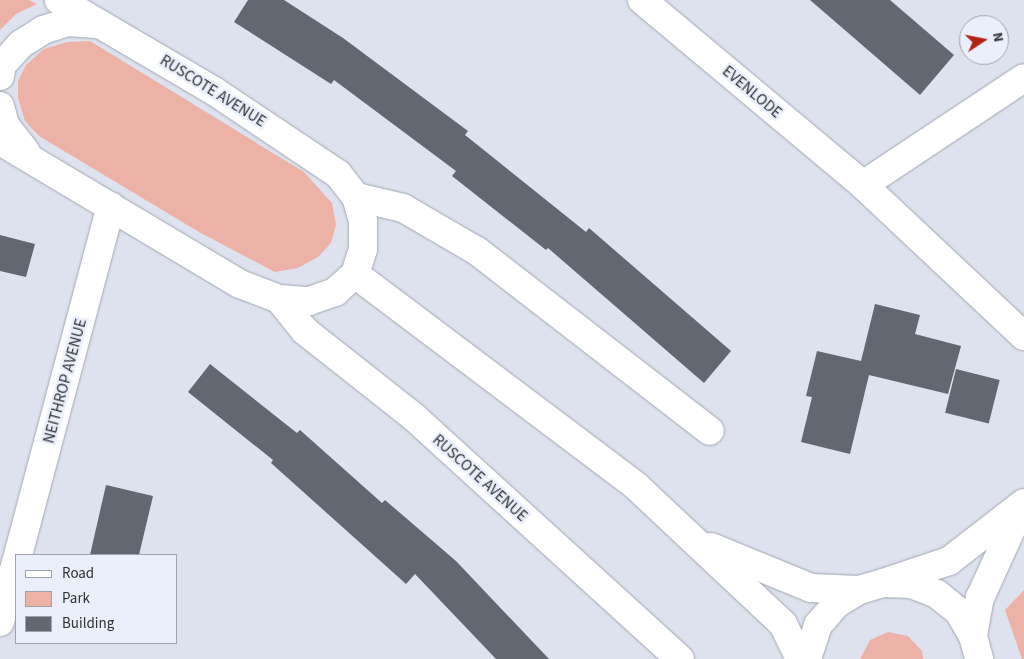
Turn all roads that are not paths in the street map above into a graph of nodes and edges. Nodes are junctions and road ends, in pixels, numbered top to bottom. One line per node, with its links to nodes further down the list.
1 (58, 0): 3 (street, RUSCOTE AVENUE)
2 (642, 0): 9 (street, EVENLODE)
3 (104, 24): 4 (street); 10 (street, RUSCOTE AVENUE)
4 (0, 76)
5 (1024, 78): 9 (street)
6 (0, 106): 8 (street)
7 (0, 141): 8 (street, RUSCOTE AVENUE)
8 (30, 157): 11 (street, RUSCOTE AVENUE)
9 (863, 185): 14 (street, EVENLODE)
10 (356, 197): 12 (street, RUSCOTE AVENUE); 15 (street)
11 (111, 206): 13 (street, RUSCOTE AVENUE); 18 (street, NEITHROP AVENUE)
12 (355, 274): 13 (street, RUSCOTE AVENUE); 17 (street)
13 (279, 299): 23 (street, RUSCOTE AVENUE)
14 (1024, 336)
15 (710, 431)
16 (1023, 505): 20 (street); 22 (street)
17 (695, 541): 20 (street); 24 (street)
18 (18, 554)
19 (15, 566): 21 (street)
20 (871, 586): 22 (street); 25 (street)
21 (0, 622)
22 (976, 648)
23 (680, 659)
24 (800, 659)
25 (807, 659)

